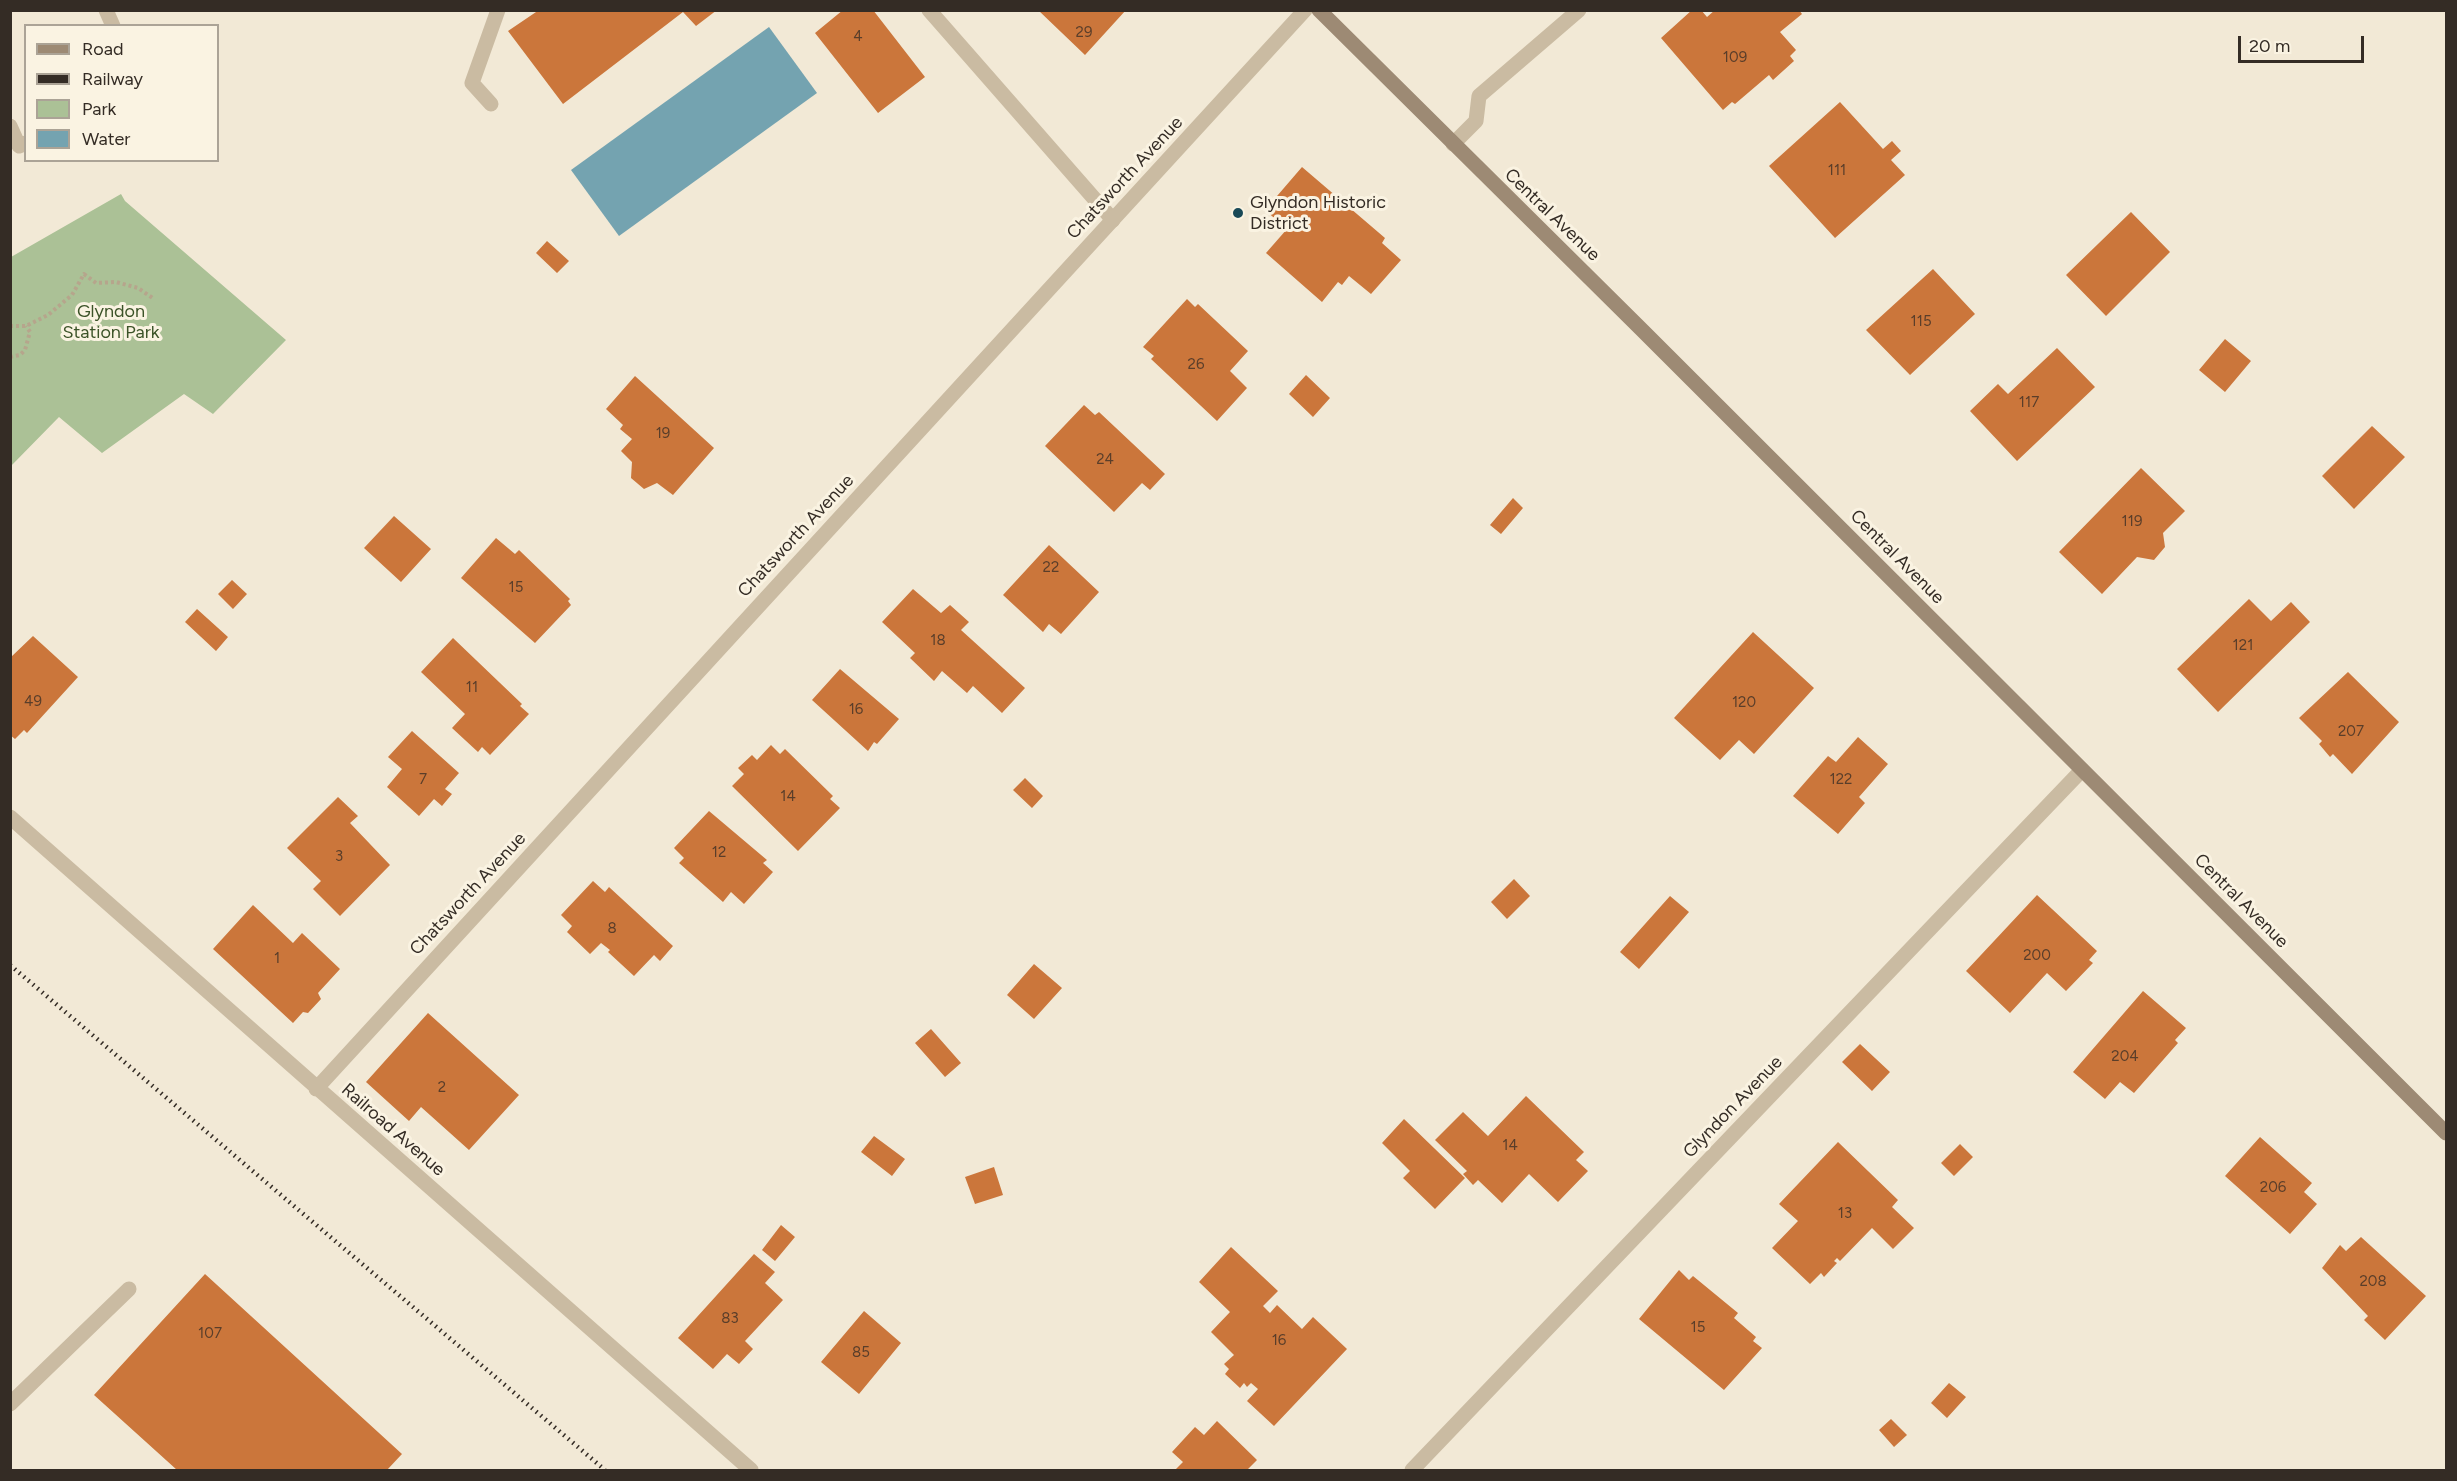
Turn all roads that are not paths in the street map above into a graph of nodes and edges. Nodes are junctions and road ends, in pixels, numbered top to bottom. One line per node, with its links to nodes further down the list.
1 (106, 10): 7 (street)
2 (498, 10): 8 (street)
3 (929, 10): 12 (street)
4 (1305, 10): 12 (street, Chatsworth Avenue)
5 (1319, 10): 11 (main road, Central Avenue)
6 (1579, 10): 11 (street)
7 (112, 24)
8 (491, 104)
9 (10, 126): 10 (street)
10 (24, 144)
11 (1453, 144): 13 (main road, Central Avenue)
12 (1113, 220): 15 (street, Chatsworth Avenue)
13 (2082, 770): 16 (main road, Central Avenue); 20 (street, Glyndon Avenue)
14 (10, 817): 15 (street, Railroad Avenue)
15 (316, 1089): 19 (street, Railroad Avenue)
16 (2446, 1133)
17 (129, 1289): 18 (street)
18 (10, 1404)
19 (752, 1470)
20 (1412, 1470)

